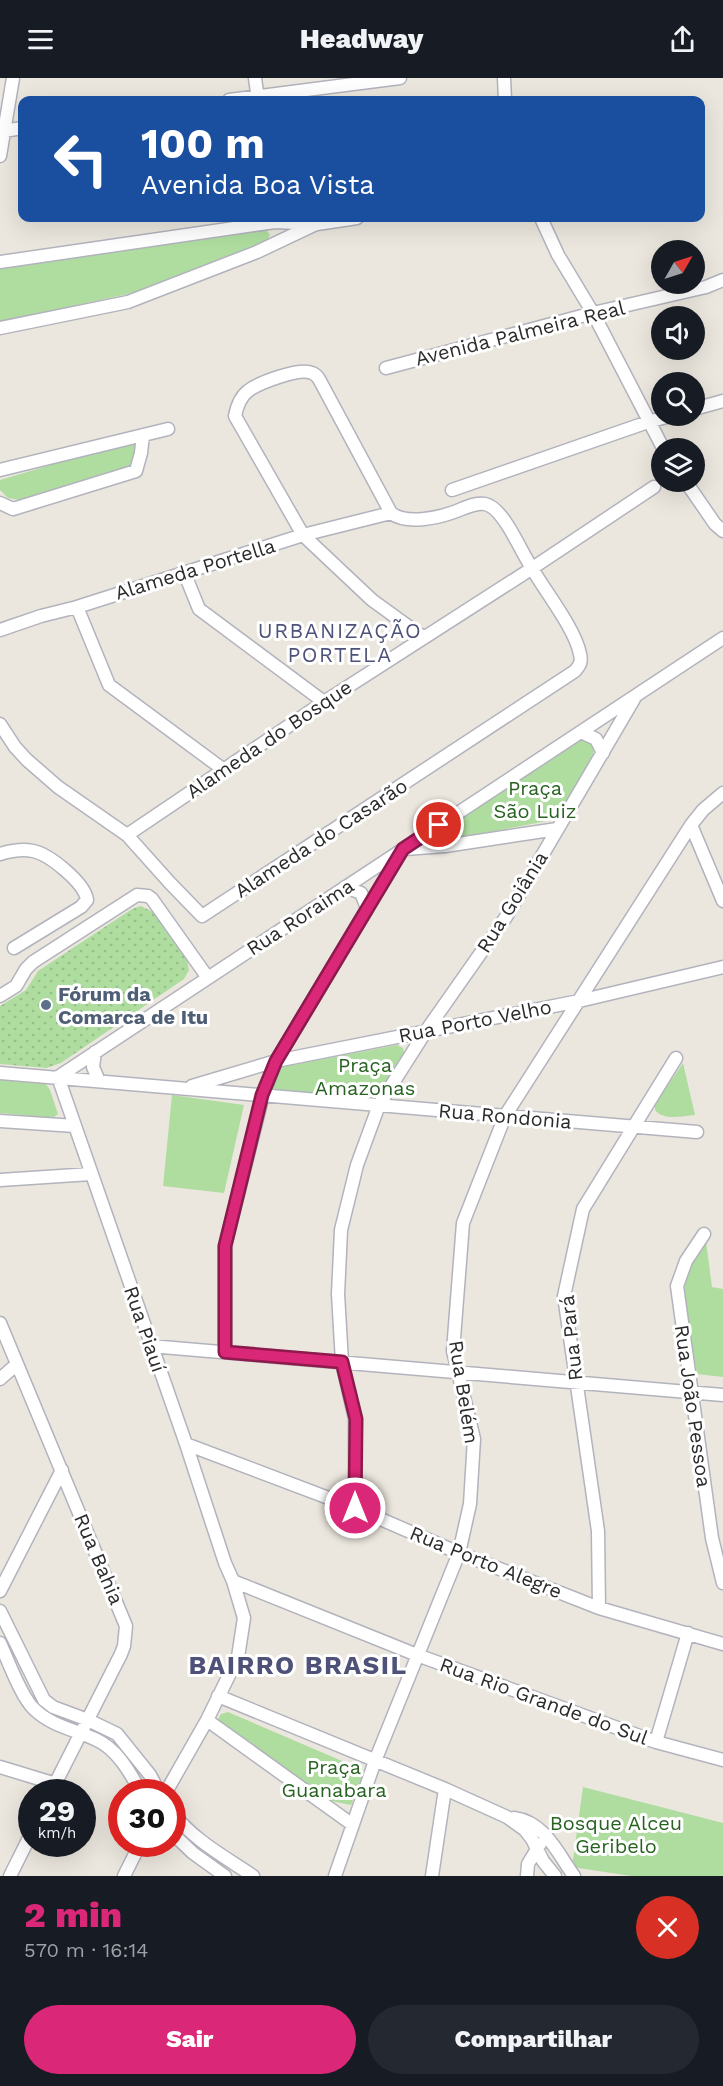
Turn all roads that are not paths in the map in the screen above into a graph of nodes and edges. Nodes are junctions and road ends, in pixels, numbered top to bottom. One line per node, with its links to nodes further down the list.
1 (13, 78): 9 (street)
2 (255, 78): 5 (street)
3 (400, 78): 6 (street)
4 (504, 78): 7 (street)
5 (258, 96)
6 (278, 96)
7 (505, 96)
8 (18, 129): 9 (street)
9 (4, 131): 10 (street)
10 (0, 156)
11 (262, 222): 18 (street)
12 (275, 222): 17 (street)
13 (296, 222): 16 (street)
14 (330, 222): 16 (street)
15 (543, 222): 20 (street)
16 (317, 224): 17 (street)
17 (278, 243): 21 (street)
18 (0, 262)
19 (723, 280): 20 (street, Avenida Palmeira Real)
20 (593, 313): 22 (street, Avenida Palmeira Real); 26 (street)
21 (0, 328)
22 (386, 368)
23 (723, 401): 24 (street)
24 (705, 406)
25 (651, 421): 26 (street)
26 (648, 422): 29 (street); 32 (street)
27 (168, 429): 28 (street)
28 (143, 435): 30 (street); 34 (street)
29 (657, 438)
30 (0, 470)
31 (651, 489): 38 (street, Alameda do Bosque)
32 (452, 490)
33 (693, 492): 36 (street)
34 (0, 503)
35 (391, 513): 37 (street, Alameda Portella); 37 (street); 38 (street)
36 (723, 531)
37 (303, 536): 39 (street, Alameda Portella); 42 (street)
38 (531, 568): 42 (street, Alameda do Bosque); 55 (street, Alameda do Casarão)
39 (184, 572): 40 (street, Alameda Portella); 45 (street)
40 (77, 607): 41 (street, Alameda Portella); 51 (street)
41 (0, 630)
42 (423, 637): 45 (street, Alameda do Bosque)
43 (723, 638): 44 (street, Rua Roraima)
44 (636, 695): 46 (street, Rua Roraima); 49 (street, Rua Goiânia)
45 (324, 702): 51 (street, Alameda do Bosque)
46 (600, 719): 48 (street, Rua Roraima); 49 (street)
47 (0, 724): 55 (street, Alameda do Casarão)
48 (581, 732): 50 (street); 56 (street, Rua Roraima)
49 (614, 734): 50 (street, Rua Goiânia)
50 (603, 753): 54 (street, Rua Goiânia)
51 (224, 770): 55 (street, Alameda do Bosque)
52 (723, 793): 53 (street, Rua Belém)
53 (691, 825): 59 (street); 65 (street, Rua Belém)
54 (557, 829): 56 (street); 66 (street, Rua Goiânia)
55 (127, 835)
56 (403, 849): 58 (street, Rua Roraima); 60 (street)
57 (0, 854): 61 (street)
58 (345, 887): 60 (street); 63 (street, Rua Roraima)
59 (723, 901)
60 (367, 908): 69 (street)
61 (14, 948)
62 (723, 967): 65 (street, Rua Porto Velho)
63 (208, 978): 64 (street); 67 (street, Rua Roraima)
64 (0, 996)
65 (579, 1001): 66 (street, Rua Porto Velho); 76 (street, Rua Belém)
66 (426, 1031): 69 (street, Rua Porto Velho); 75 (street, Rua Goiânia)
67 (95, 1052): 71 (street, Rua Roraima); 72 (street)
68 (676, 1058): 79 (street, Rua Pará)
69 (276, 1061): 73 (street, Rua Porto Velho); 74 (street)
70 (0, 1073): 71 (street, Rua Rondonia)
71 (58, 1077): 72 (street, Rua Rondonia); 78 (street, Rua Piauí)
72 (99, 1081): 73 (street, Rua Rondonia)
73 (183, 1088): 74 (street, Rua Rondonia)
74 (262, 1095): 75 (street, Rua Rondonia); 86 (street)
75 (379, 1105): 76 (street, Rua Rondonia); 87 (street, Rua Goiânia)
76 (505, 1116): 79 (street, Rua Rondonia); 89 (street, Rua Belém)
77 (0, 1121): 78 (street)
78 (75, 1126): 81 (street, Rua Piauí)
79 (633, 1127): 80 (street, Rua Rondonia); 91 (street, Rua Pará)
80 (697, 1132)
81 (91, 1173): 82 (street); 85 (street, Rua Piauí)
82 (0, 1180)
83 (704, 1233): 92 (street, Rua João Pessoa)
84 (0, 1323): 88 (street, Rua Bahia)
85 (150, 1346): 86 (street); 94 (street, Rua Piauí)
86 (225, 1352): 87 (street)
87 (342, 1362): 89 (street); 96 (street, Rua Goiânia)
88 (17, 1364): 90 (street); 95 (street, Rua Bahia)
89 (458, 1371): 91 (street); 97 (street, Rua Belém)
90 (0, 1379)
91 (575, 1381): 92 (street); 101 (street, Rua Pará)
92 (691, 1393): 93 (street); 99 (street, Rua João Pessoa)
93 (723, 1395)
94 (186, 1444): 96 (street, Rua Porto Alegre); 98 (street, Rua Piauí)
95 (62, 1470): 100 (street); 108 (street, Rua Bahia)
96 (355, 1508): 97 (street, Rua Porto Alegre)
97 (459, 1553): 101 (street, Rua Porto Alegre); 106 (street, Rua Belém)
98 (233, 1581): 106 (street, Rua Rio Grande do Sul); 107 (street, Rua Piauí)
99 (723, 1583)
100 (0, 1591)
101 (599, 1608): 103 (street, Rua Porto Alegre)
102 (0, 1611): 108 (street)
103 (688, 1634): 105 (street, Rua Porto Alegre); 111 (street)
104 (0, 1642): 110 (street)
105 (723, 1644)
106 (417, 1655): 111 (street, Rua Rio Grande do Sul); 113 (street, Rua Belém)
107 (218, 1696): 109 (street, Rua Piauí); 113 (street)
108 (88, 1720): 110 (street, Rua Bahia); 116 (street)
109 (207, 1720): 115 (street, Rua Piauí); 124 (street)
110 (81, 1734): 118 (street, Rua Bahia); 119 (street)
111 (656, 1742): 112 (street, Rua Rio Grande do Sul)
112 (723, 1760)
113 (375, 1761): 122 (street); 124 (street, Rua Belém)
114 (0, 1767): 117 (street)
115 (175, 1773): 116 (street); 121 (street, Rua Piauí)
116 (150, 1775): 120 (street)
117 (30, 1779)
118 (58, 1779)
119 (133, 1779)
120 (152, 1779)
121 (172, 1779)
122 (445, 1789): 123 (street); 138 (street)
123 (507, 1817): 126 (street); 128 (street)
124 (353, 1825): 137 (street, Rua Belém)
125 (186, 1828): 136 (street)
126 (546, 1836): 128 (street); 131 (street)
127 (186, 1846): 135 (street)
128 (536, 1849): 132 (street); 139 (street)
129 (20, 1857): 133 (street)
130 (134, 1857): 134 (street)
131 (562, 1860): 132 (street); 140 (street)
132 (550, 1874)
133 (10, 1876)
134 (124, 1876)
135 (225, 1876)
136 (253, 1876)
137 (335, 1876)
138 (432, 1876)
139 (527, 1876)
140 (574, 1876)

